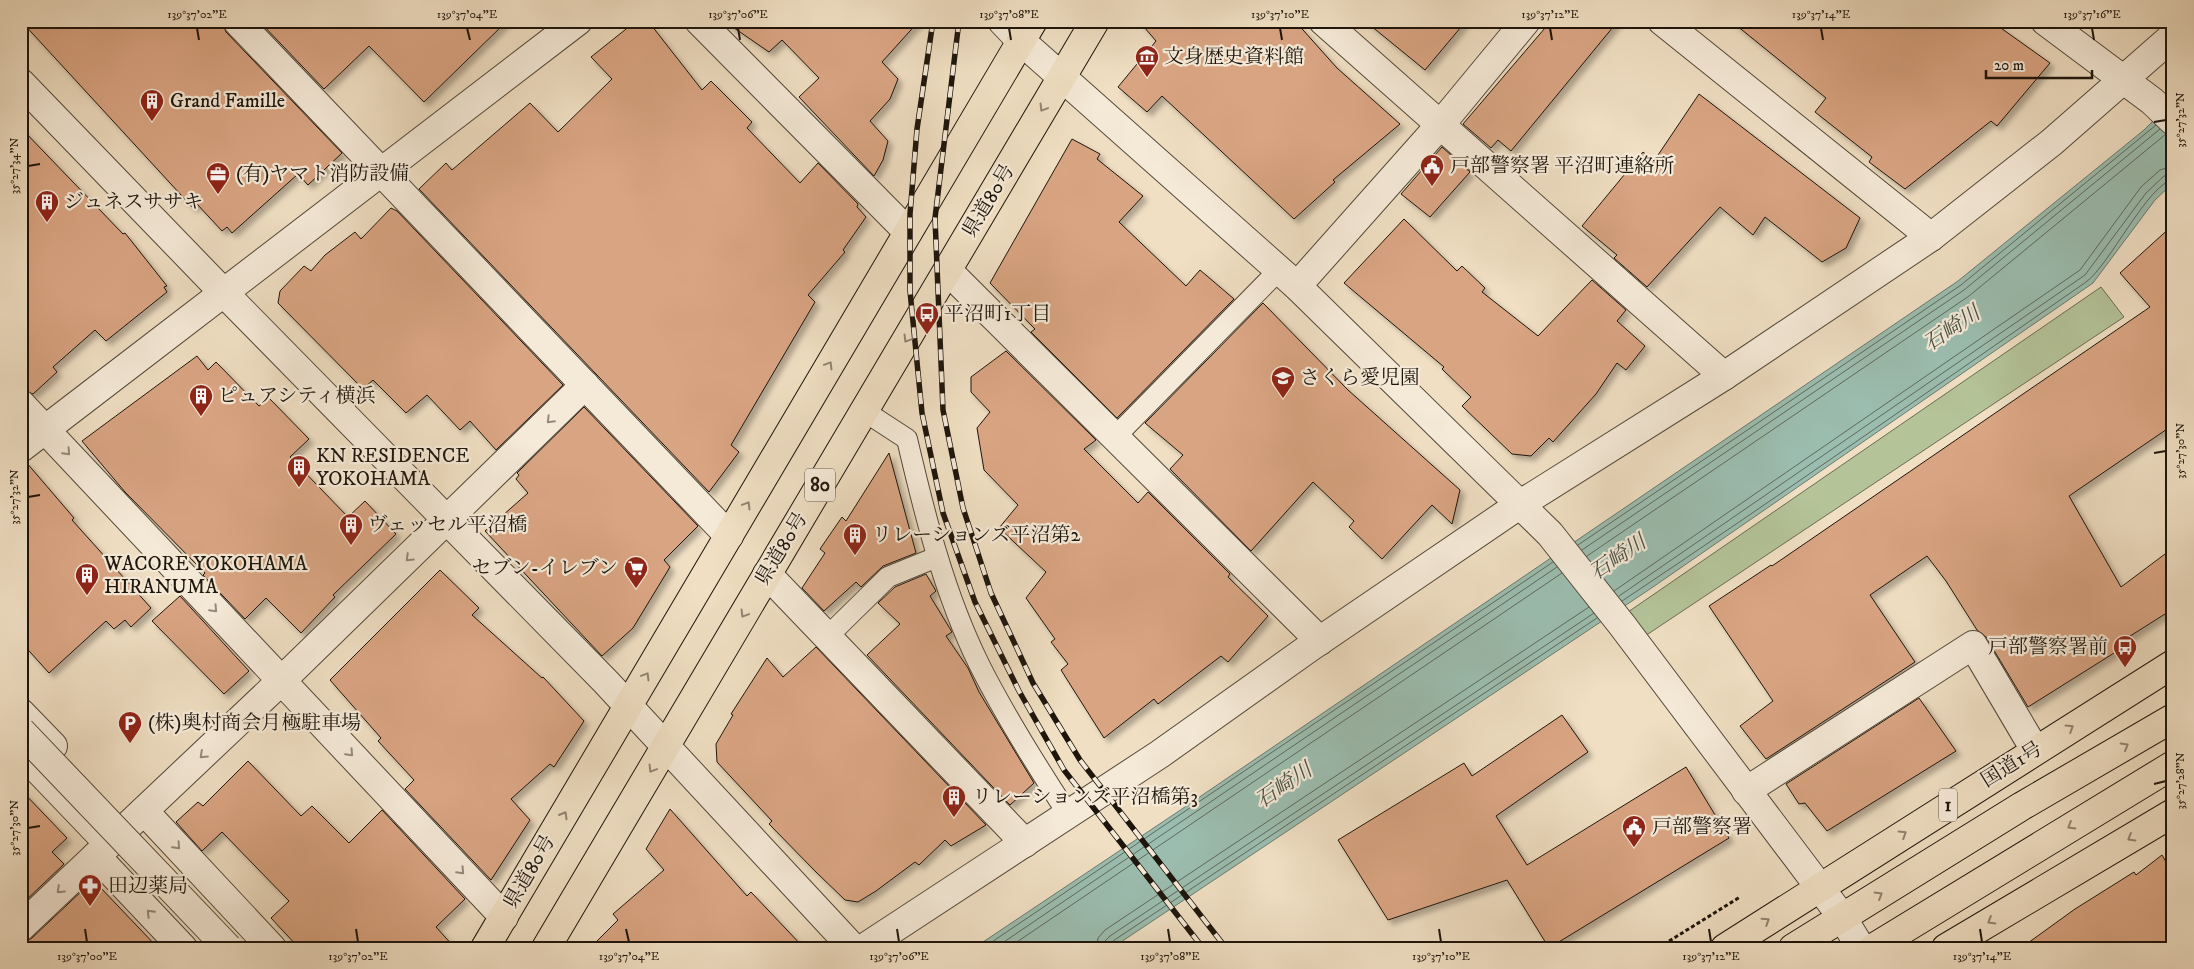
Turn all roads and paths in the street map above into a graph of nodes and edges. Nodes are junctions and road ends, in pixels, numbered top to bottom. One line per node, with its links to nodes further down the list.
1 (237, 21): 17 (street)
2 (578, 21): 17 (street)
3 (699, 21): 18 (street)
4 (1002, 21): 10 (street)
5 (1095, 21): 12 (main road, 県道80号 / 80)
6 (1323, 21): 16 (street)
7 (1526, 21): 16 (street)
8 (1662, 21): 19 (street)
9 (2045, 21): 13 (street)
10 (1027, 31): 12 (street); 18 (main road, 県道80号)
11 (2173, 36): 13 (street)
12 (1062, 77): 20 (main road, 県道80号 / 80, one-way to 20); 21 (street)
13 (2124, 80): 15 (street); 19 (street)
14 (21, 83): 22 (street)
15 (2167, 115)
16 (1440, 124): 21 (street); 23 (street)
17 (381, 171): 22 (street); 24 (street)
18 (908, 232): 32 (main road, 県道80号, one-way to 18)
19 (1931, 237): 23 (street)
20 (948, 271): 26 (main road, 県道80号 / 80, one-way to 26); 28 (street)
21 (1288, 278): 28 (lane); 30 (street)
22 (223, 292): 27 (street); 31 (street)
23 (1724, 376): 30 (street)
24 (585, 385): 31 (street, one-way to 31); 32 (street)
25 (21, 404): 27 (street)
26 (864, 410): 33 (lane); 34 (main road, 県道80号 / 80)
27 (46, 430): 29 (street); 38 (street, one-way to 38)
28 (1115, 437): 36 (street)
29 (21, 448)
30 (1519, 505): 36 (street); 47 (street)
31 (448, 521): 38 (street, one-way to 38); 39 (street)
32 (729, 536): 39 (main road, 県道80号, one-way to 32)
33 (937, 557): 35 (lane); 48 (lane)
34 (768, 574): 35 (street); 43 (main road, 県道80号 / 80, one-way to 43)
35 (827, 638): 51 (street)
36 (1320, 641): 48 (street)
37 (2173, 664): 44 (main road, 国道1号 / 1, one-way to 37)
38 (282, 681): 50 (street, one-way to 50); 55 (street, one-way to 55)
39 (628, 705): 43 (street); 55 (main road, 県道80号, one-way to 39)
40 (21, 713): 50 (street)
41 (2173, 718): 56 (main road, 国道1号 / 1, one-way to 41)
42 (21, 731): 59 (street, bridge)
43 (666, 745): 62 (main road, 県道80号 / 80, one-way to 62); 63 (street)
44 (2035, 750): 47 (street); 53 (main road, 国道1号 / 1, one-way to 44)
45 (21, 752): 52 (street)
46 (2173, 765): 69 (main road, one-way to 69)
47 (1746, 791): 53 (street)
48 (1068, 814): 51 (street)
49 (2171, 817): 70 (main road, one-way to 70)
50 (136, 818): 52 (street); 60 (street, one-way to 60)
51 (1025, 843): 64 (street)
52 (102, 850): 57 (street, one-way to 57); 58 (street, one-way to 52)
53 (1820, 889): 56 (street); 66 (main road, 国道1号 / 1, one-way to 53)
54 (1746, 893): 65 (path)
55 (504, 917): 61 (main road, 県道80号)
56 (1842, 917): 67 (main road, 国道1号 / 1); 68 (street)
57 (21, 927)
58 (183, 948)
59 (228, 948)
60 (272, 948)
61 (486, 948)
62 (546, 948)
63 (853, 948)
64 (864, 948)
65 (1658, 948)
66 (1725, 948)
67 (1792, 948)
68 (1861, 948)
69 (1873, 948)
70 (1946, 948)

